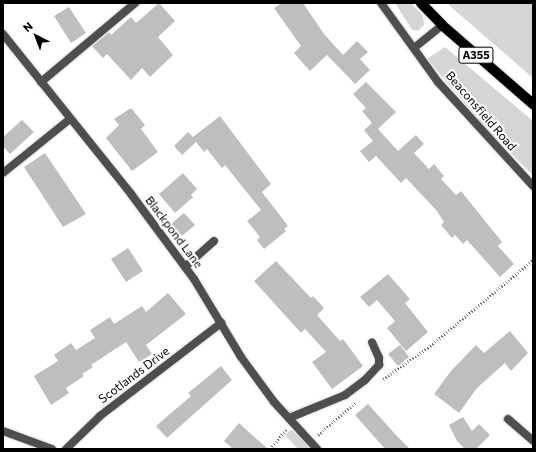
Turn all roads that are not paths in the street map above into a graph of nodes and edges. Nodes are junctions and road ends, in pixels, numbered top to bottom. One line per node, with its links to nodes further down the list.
1 (135, 3): 7 (street)
2 (381, 3): 6 (street, Beaconsfield Road)
3 (421, 3): 4 (main road, A355)
4 (442, 25): 6 (street); 8 (main road, A355)
5 (3, 34): 7 (street, Blackpond Lane)
6 (414, 48): 11 (street, Beaconsfield Road)
7 (41, 82): 9 (street, Blackpond Lane)
8 (533, 104)
9 (70, 119): 10 (street); 13 (street, Blackpond Lane)
10 (3, 173)
11 (533, 186)
12 (214, 241): 13 (street)
13 (185, 267): 14 (street, Blackpond Lane)
14 (221, 324): 17 (street, Blackpond Lane); 21 (street, Scotlands Drive)
15 (372, 342): 17 (street)
16 (508, 419): 19 (street)
17 (291, 420): 22 (street, Blackpond Lane)
18 (3, 431): 20 (street)
19 (533, 441)
20 (52, 449)
21 (66, 449)
22 (318, 449)

